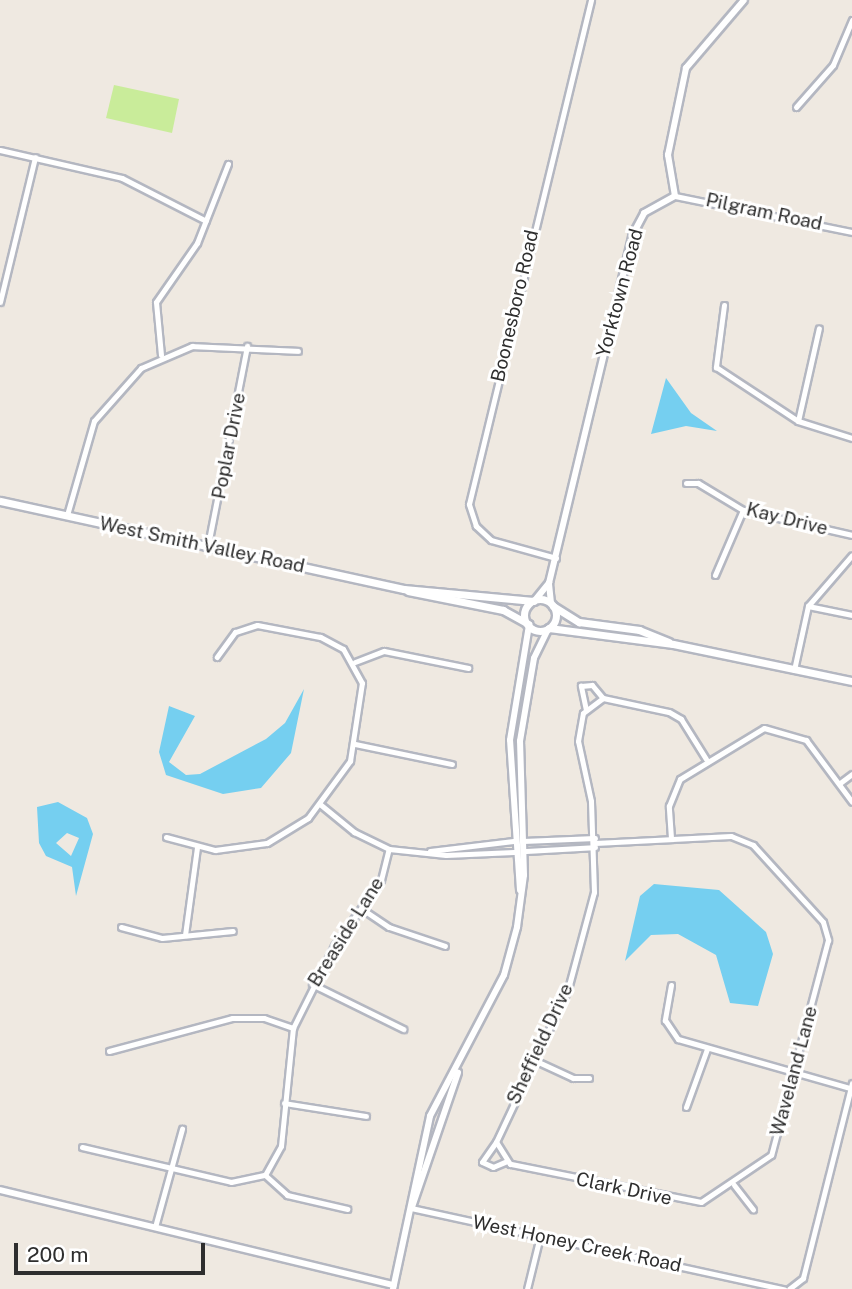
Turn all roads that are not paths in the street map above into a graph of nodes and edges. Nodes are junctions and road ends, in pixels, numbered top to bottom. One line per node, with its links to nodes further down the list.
1 (591, 0): 26 (street, Boonesboro Road)
2 (744, 0): 8 (street)
3 (852, 20): 4 (street)
4 (796, 107)
5 (0, 150): 6 (street)
6 (35, 157): 9 (street); 11 (street)
7 (228, 163): 9 (street)
8 (675, 196): 10 (street, Pilgram Road); 26 (street, Yorktown Road)
9 (206, 221): 16 (street)
10 (852, 232)
11 (0, 302)
12 (724, 305): 17 (street)
13 (819, 328): 17 (street)
14 (247, 346): 15 (street); 16 (street); 24 (street, Poplar Drive)
15 (298, 351)
16 (161, 355): 22 (street)
17 (798, 421): 18 (street)
18 (852, 438)
19 (686, 483): 21 (street, Kay Drive)
20 (0, 501): 22 (main road, West Smith Valley Road)
21 (743, 510): 23 (street, Kay Drive); 27 (street)
22 (67, 515): 24 (main road, West Smith Valley Road)
23 (852, 535)
24 (208, 545): 29 (main road, West Smith Valley Road)
25 (852, 555): 32 (street)
26 (556, 558): 28 (street, Yorktown Road)
27 (715, 575)
28 (548, 583): 30 (street, Yorktown Road); 31 (street, Yorktown Road)
29 (404, 589): 30 (main road, West Smith Valley Road); 34 (main road, West Smith Valley Road)
30 (535, 600): 31 (main road, West Smith Valley Road); 34 (main road)
31 (552, 604): 35 (main road); 36 (main road)
32 (808, 606): 33 (street); 40 (street)
33 (852, 615)
34 (528, 625): 35 (main road, West Smith Valley Road); 53 (street)
35 (548, 628): 36 (main road); 54 (street)
36 (673, 644): 40 (main road)
37 (217, 657): 38 (street)
38 (355, 662): 39 (street); 44 (street)
39 (468, 668)
40 (794, 670): 41 (main road)
41 (852, 681)
42 (603, 698): 43 (street); 43 (street, Sheffield Drive); 45 (street)
43 (584, 711): 55 (street, Sheffield Drive)
44 (355, 744): 46 (street); 50 (street)
45 (706, 759): 48 (street); 52 (street)
46 (452, 764)
47 (852, 774): 48 (street)
48 (840, 783): 49 (street)
49 (852, 802)
50 (321, 805): 56 (street); 57 (street)
51 (166, 837): 56 (street)
52 (671, 838): 55 (street); 74 (street, Waveland Lane)
53 (513, 841): 59 (street); 60 (street)
54 (523, 841): 55 (street); 58 (street)
55 (595, 842): 58 (street); 73 (street, Sheffield Drive)
56 (197, 847): 65 (street)
57 (389, 849): 59 (street); 62 (street, Breaside Lane)
58 (524, 851): 61 (street)
59 (428, 852): 60 (street)
60 (514, 852): 61 (street)
61 (521, 892): 88 (street)
62 (362, 909): 66 (street); 67 (street, Breaside Lane)
63 (121, 927): 65 (street)
64 (233, 931): 65 (street)
65 (185, 935)
66 (444, 946)
67 (312, 984): 69 (street, Breaside Lane); 70 (street)
68 (671, 985): 71 (street)
69 (293, 1028): 72 (street); 77 (street, Breaside Lane)
70 (403, 1029)
71 (707, 1049): 74 (street); 78 (street)
72 (109, 1051)
73 (534, 1060): 75 (street); 81 (street, Sheffield Drive)
74 (794, 1072): 76 (street); 86 (street, Waveland Lane)
75 (589, 1078)
76 (851, 1086): 95 (street, West Honey Creek Road)
77 (284, 1103): 79 (street); 85 (street, Breaside Lane)
78 (686, 1107)
79 (366, 1116)
80 (182, 1129): 84 (street)
81 (496, 1142): 83 (street); 83 (street, Sheffield Drive)
82 (82, 1147): 84 (street)
83 (509, 1163): 86 (street, Clark Drive)
84 (168, 1167): 85 (street); 91 (street)
85 (265, 1175): 89 (street)
86 (734, 1185): 90 (street)
87 (0, 1190): 91 (street)
88 (411, 1208): 92 (street, West Honey Creek Road); 93 (street)
89 (347, 1209)
90 (753, 1209)
91 (155, 1227): 93 (street)
92 (540, 1236): 94 (street); 95 (street, West Honey Creek Road)
93 (393, 1287)
94 (527, 1289)
95 (786, 1289)

